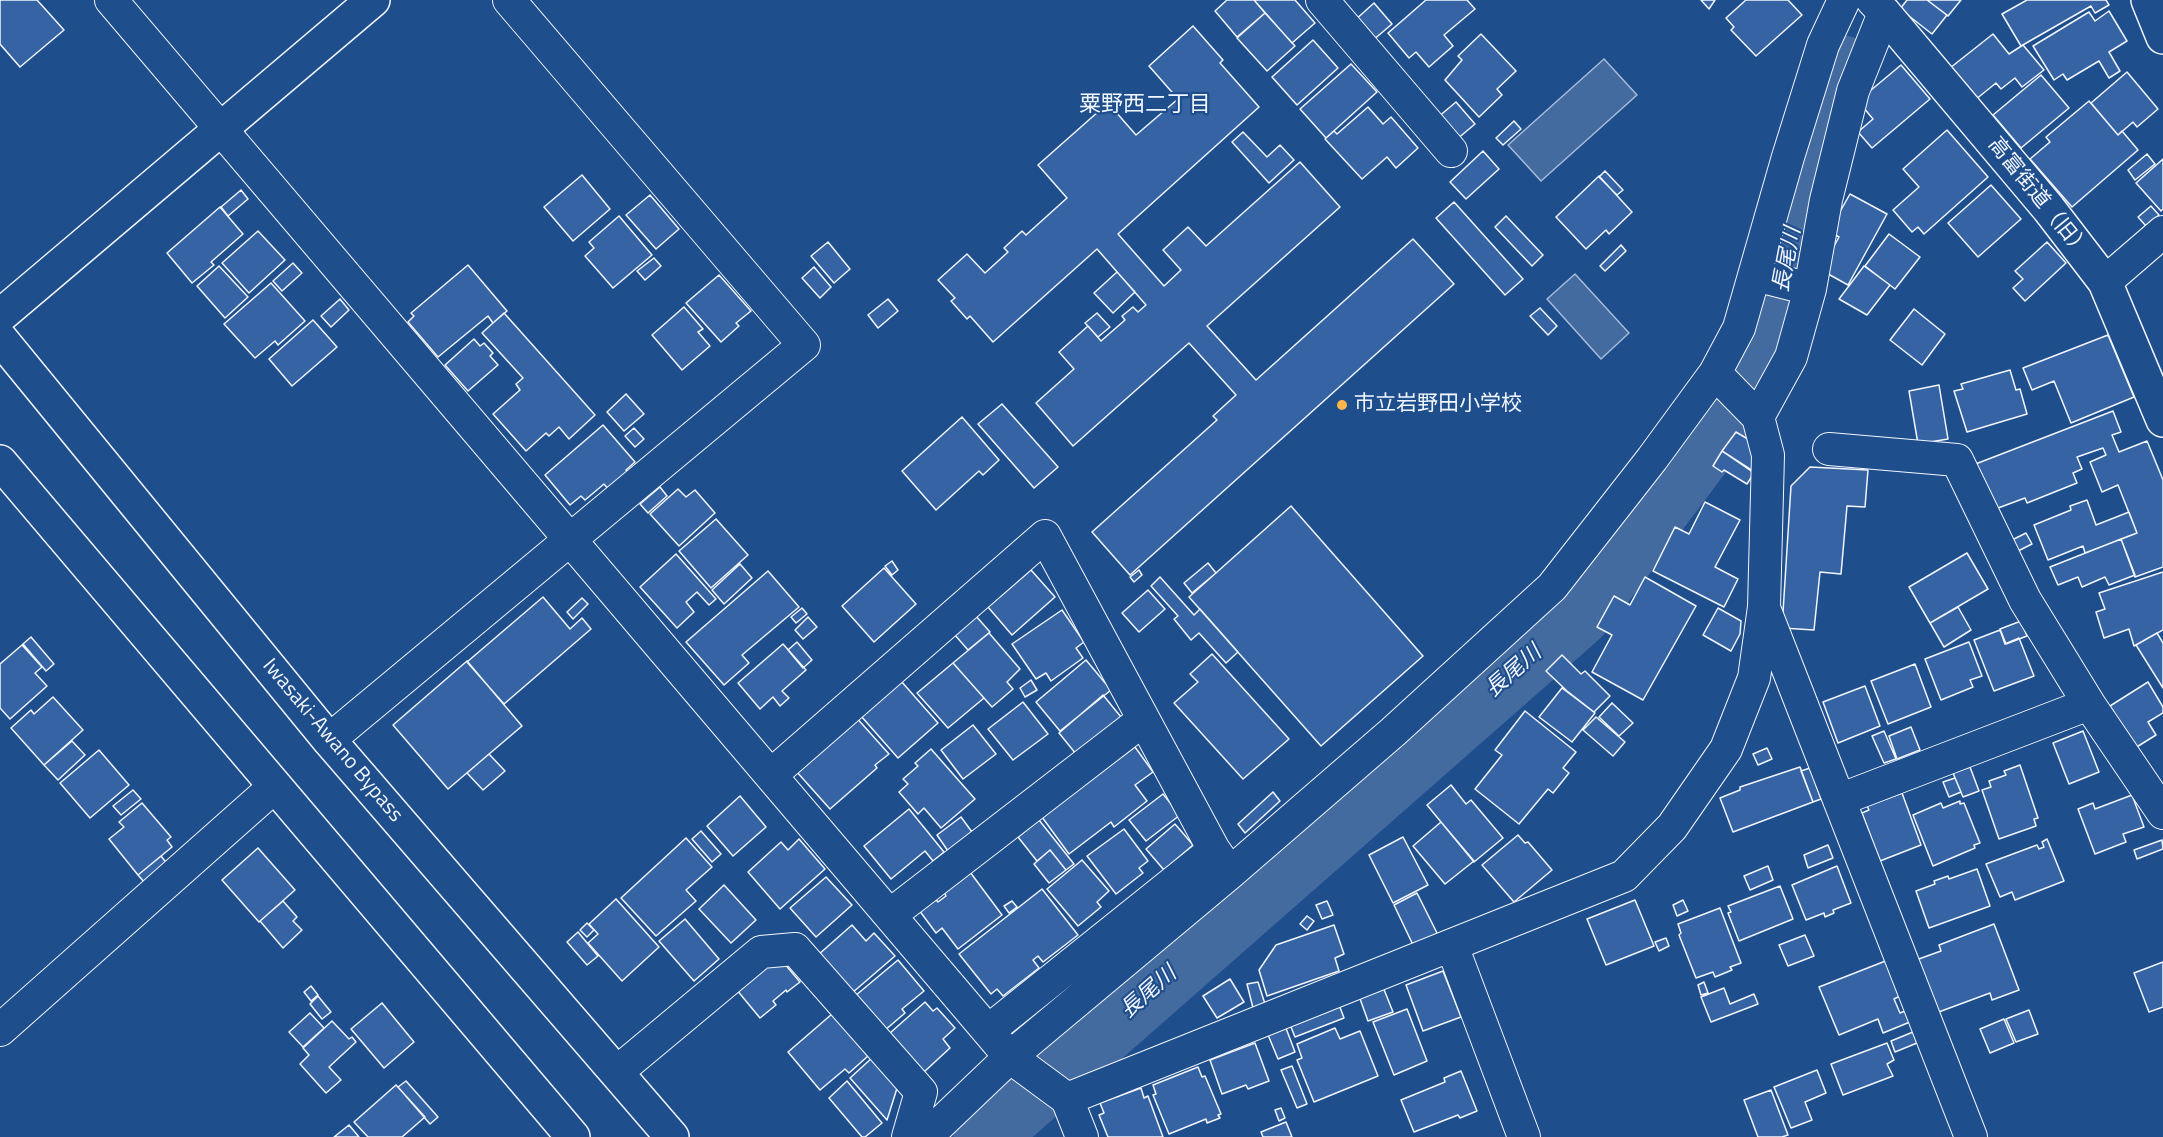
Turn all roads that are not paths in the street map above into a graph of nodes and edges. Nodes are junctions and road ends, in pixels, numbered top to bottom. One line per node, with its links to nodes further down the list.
1 (111, 0): 9 (street)
2 (373, 0): 9 (main road)
3 (509, 0): 22 (street)
4 (1323, 0): 10 (street)
5 (1844, 0): 12 (street)
6 (2148, 0): 8 (main road)
7 (1878, 7): 13 (main road, 高富街道（旧）); 14 (street)
8 (2163, 37)
9 (223, 129): 15 (main road); 22 (street)
10 (1451, 151)
11 (2163, 232): 13 (street)
12 (1760, 276): 14 (street); 17 (street)
13 (2105, 282): 19 (main road, 高富街道（旧）)
14 (1805, 288): 18 (street)
15 (0, 316)
16 (0, 338): 26 (main road, Iwasaki-Awano Bypass)
17 (1719, 378): 18 (street); 31 (street)
18 (1754, 413): 23 (street)
19 (2163, 420)
20 (1829, 449): 24 (street)
21 (0, 462): 28 (main road)
22 (572, 539): 26 (street); 27 (street)
23 (1764, 607): 29 (street); 33 (street)
24 (2089, 704): 29 (street); 30 (street)
25 (1143, 720): 27 (street); 31 (street); 32 (street)
26 (329, 740): 37 (main road, Iwasaki-Awano Bypass)
27 (771, 775): 32 (street)
28 (274, 787): 34 (street); 39 (main road)
29 (1839, 800): 45 (street)
30 (2163, 813)
31 (1222, 861): 35 (street); 36 (street)
32 (890, 915): 35 (street)
33 (1452, 946): 38 (street); 44 (street)
34 (0, 1030)
35 (988, 1031): 36 (street)
36 (1010, 1057): 38 (street); 42 (street)
37 (617, 1072): 40 (main road, Iwasaki-Awano Bypass); 41 (street)
38 (1067, 1099): 43 (street)
39 (573, 1137)
40 (672, 1137)
41 (908, 1137)
42 (926, 1137)
43 (1082, 1137)
44 (1524, 1137)
45 (1971, 1137)

